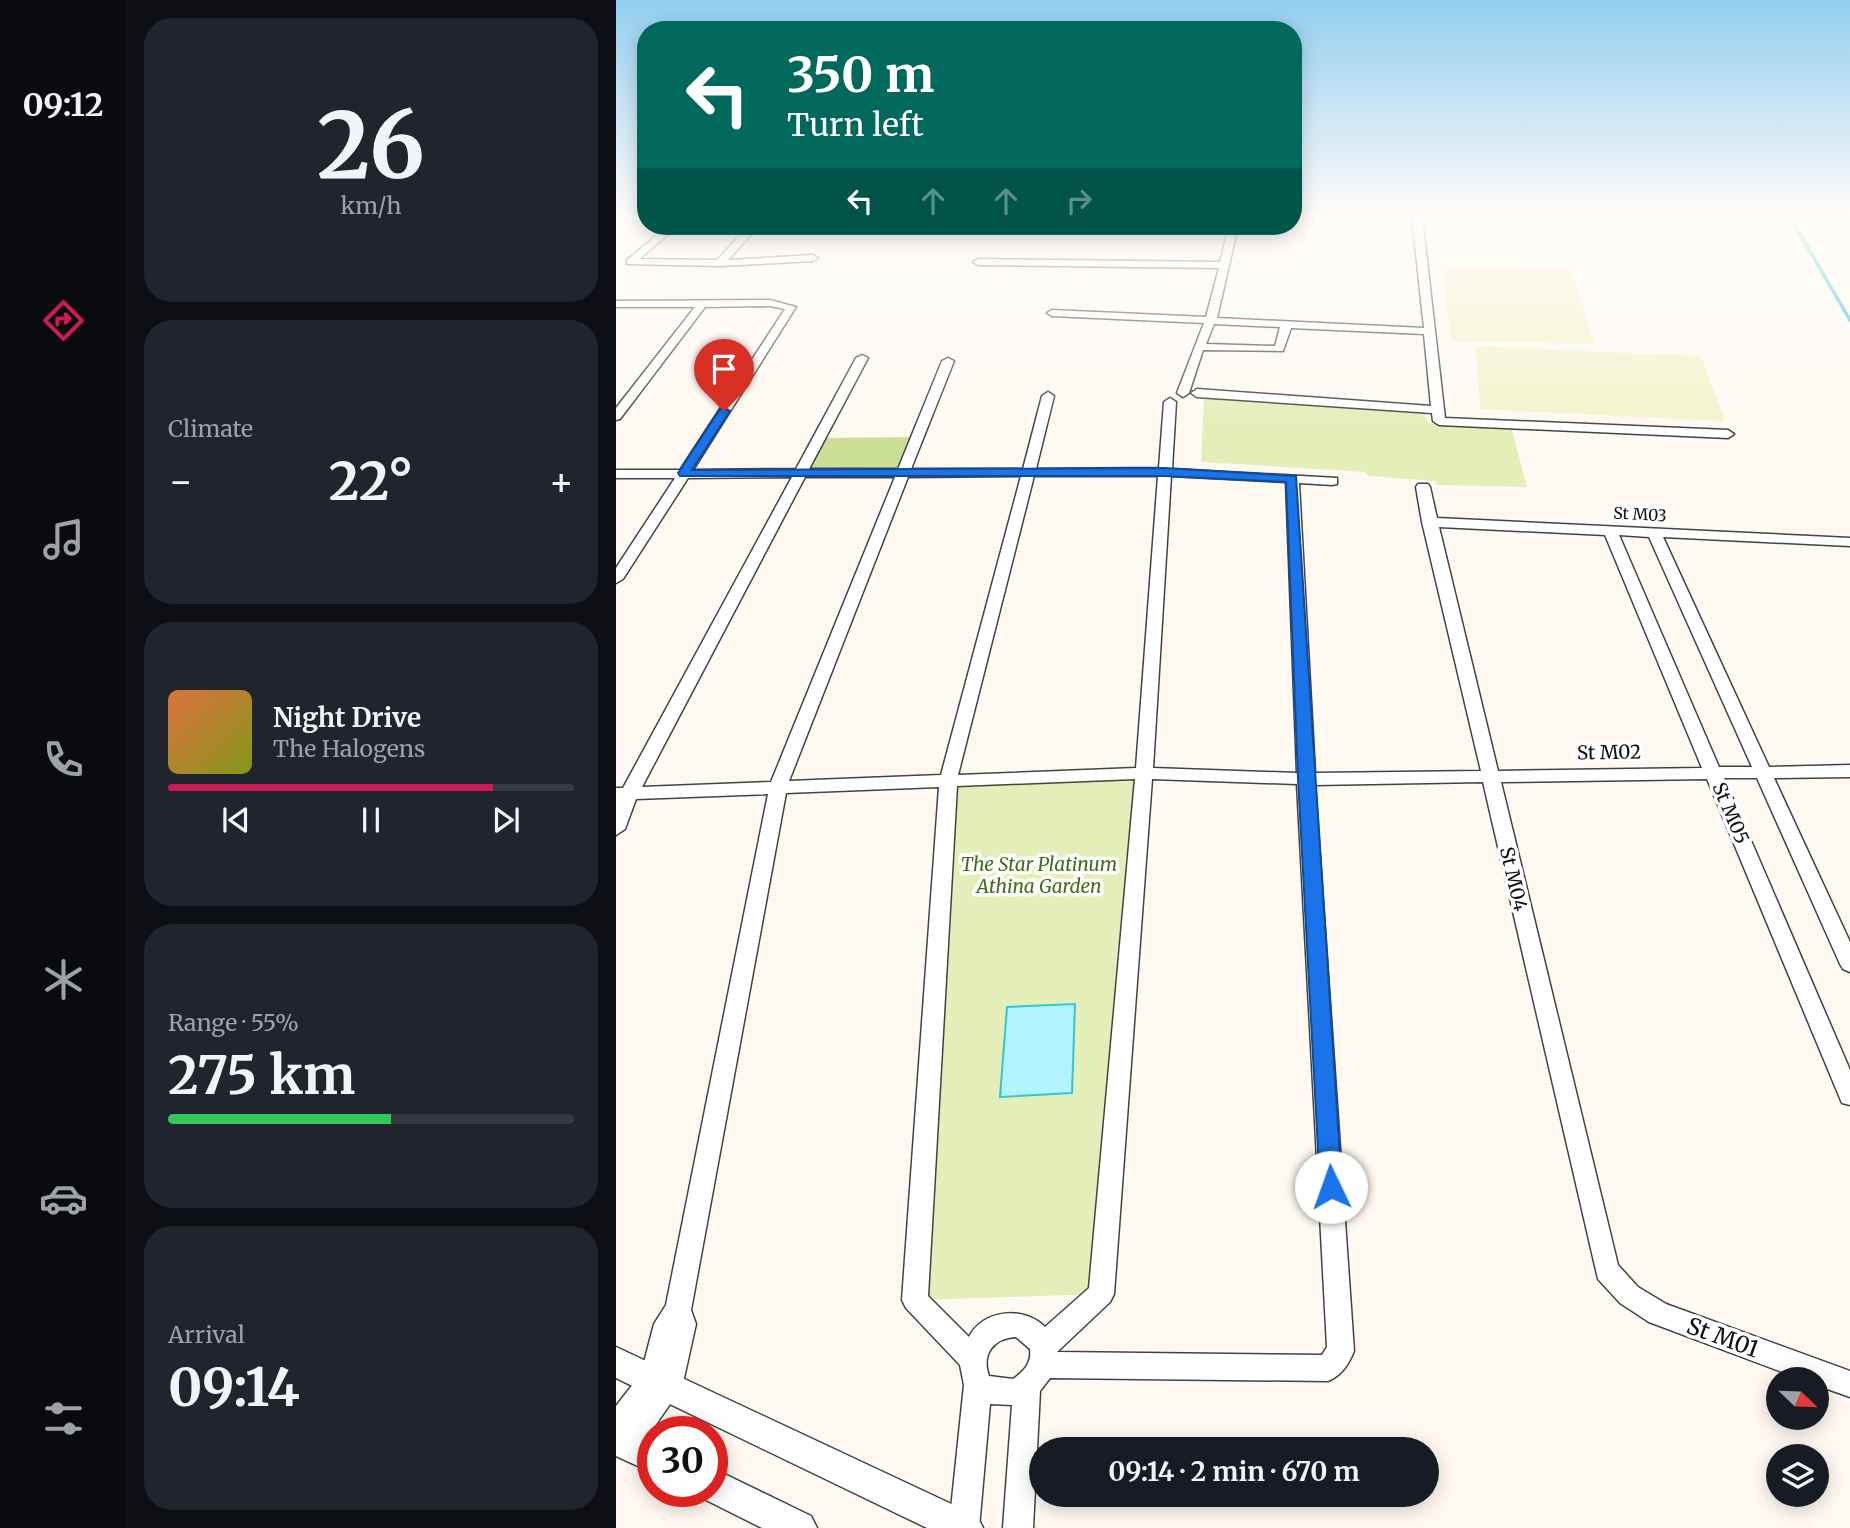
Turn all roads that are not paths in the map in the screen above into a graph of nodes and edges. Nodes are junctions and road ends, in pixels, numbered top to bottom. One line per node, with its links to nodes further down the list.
1 (1218, 288): 6 (street)
2 (1424, 288): 8 (street)
3 (616, 304): 4 (street)
4 (702, 304): 17 (street); 22 (street)
5 (1052, 313): 6 (street)
6 (1211, 319): 7 (street); 9 (street)
7 (1286, 323): 8 (street); 9 (street)
8 (1428, 331): 16 (street)
9 (1199, 346): 12 (street)
10 (862, 358): 24 (street)
11 (948, 361): 19 (street)
12 (1183, 393)
13 (1197, 393): 16 (street)
14 (1048, 396): 20 (street)
15 (1170, 402): 21 (street)
16 (1436, 410): 18 (street)
17 (616, 416)
18 (1728, 434)
19 (904, 472): 20 (street); 24 (street); 40 (street)
20 (1027, 472): 21 (street); 39 (street)
21 (1164, 472): 25 (street); 36 (street)
22 (684, 473): 23 (street); 24 (street); 32 (street)
23 (616, 474)
24 (800, 474): 41 (street)
25 (1292, 479): 26 (street); 38 (street)
26 (1332, 481)
27 (1423, 487): 28 (street, St M04)
28 (1429, 522): 29 (street, St M03); 37 (street, St M04)
29 (1611, 530): 30 (street, St M03); 33 (street, St M05)
30 (1654, 532): 31 (street, St M03); 34 (street)
31 (1850, 542)
32 (616, 579)
33 (1713, 771): 34 (street, St M02); 37 (street, St M02); 44 (street, St M05)
34 (1764, 771): 35 (street, St M02); 43 (street)
35 (1850, 771)
36 (1144, 772): 38 (street, St M02); 39 (street, St M02); 47 (street)
37 (1489, 776): 38 (street, St M02); 45 (street, St M04)
38 (1306, 779): 47 (street)
39 (947, 781): 40 (street, St M02); 48 (street)
40 (778, 788): 41 (street, St M02); 49 (street)
41 (623, 794): 42 (street)
42 (616, 829)
43 (1850, 964)
44 (1850, 1096)
45 (1607, 1271): 50 (street, St M01)
46 (616, 1362): 49 (street)
47 (1038, 1366): 48 (street); 48 (street); 55 (street)
48 (975, 1371): 54 (street)
49 (661, 1384): 51 (street); 54 (street)
50 (1850, 1384)
51 (628, 1442)
52 (728, 1493): 53 (street)
53 (799, 1528)
54 (964, 1528)
55 (1018, 1528)

